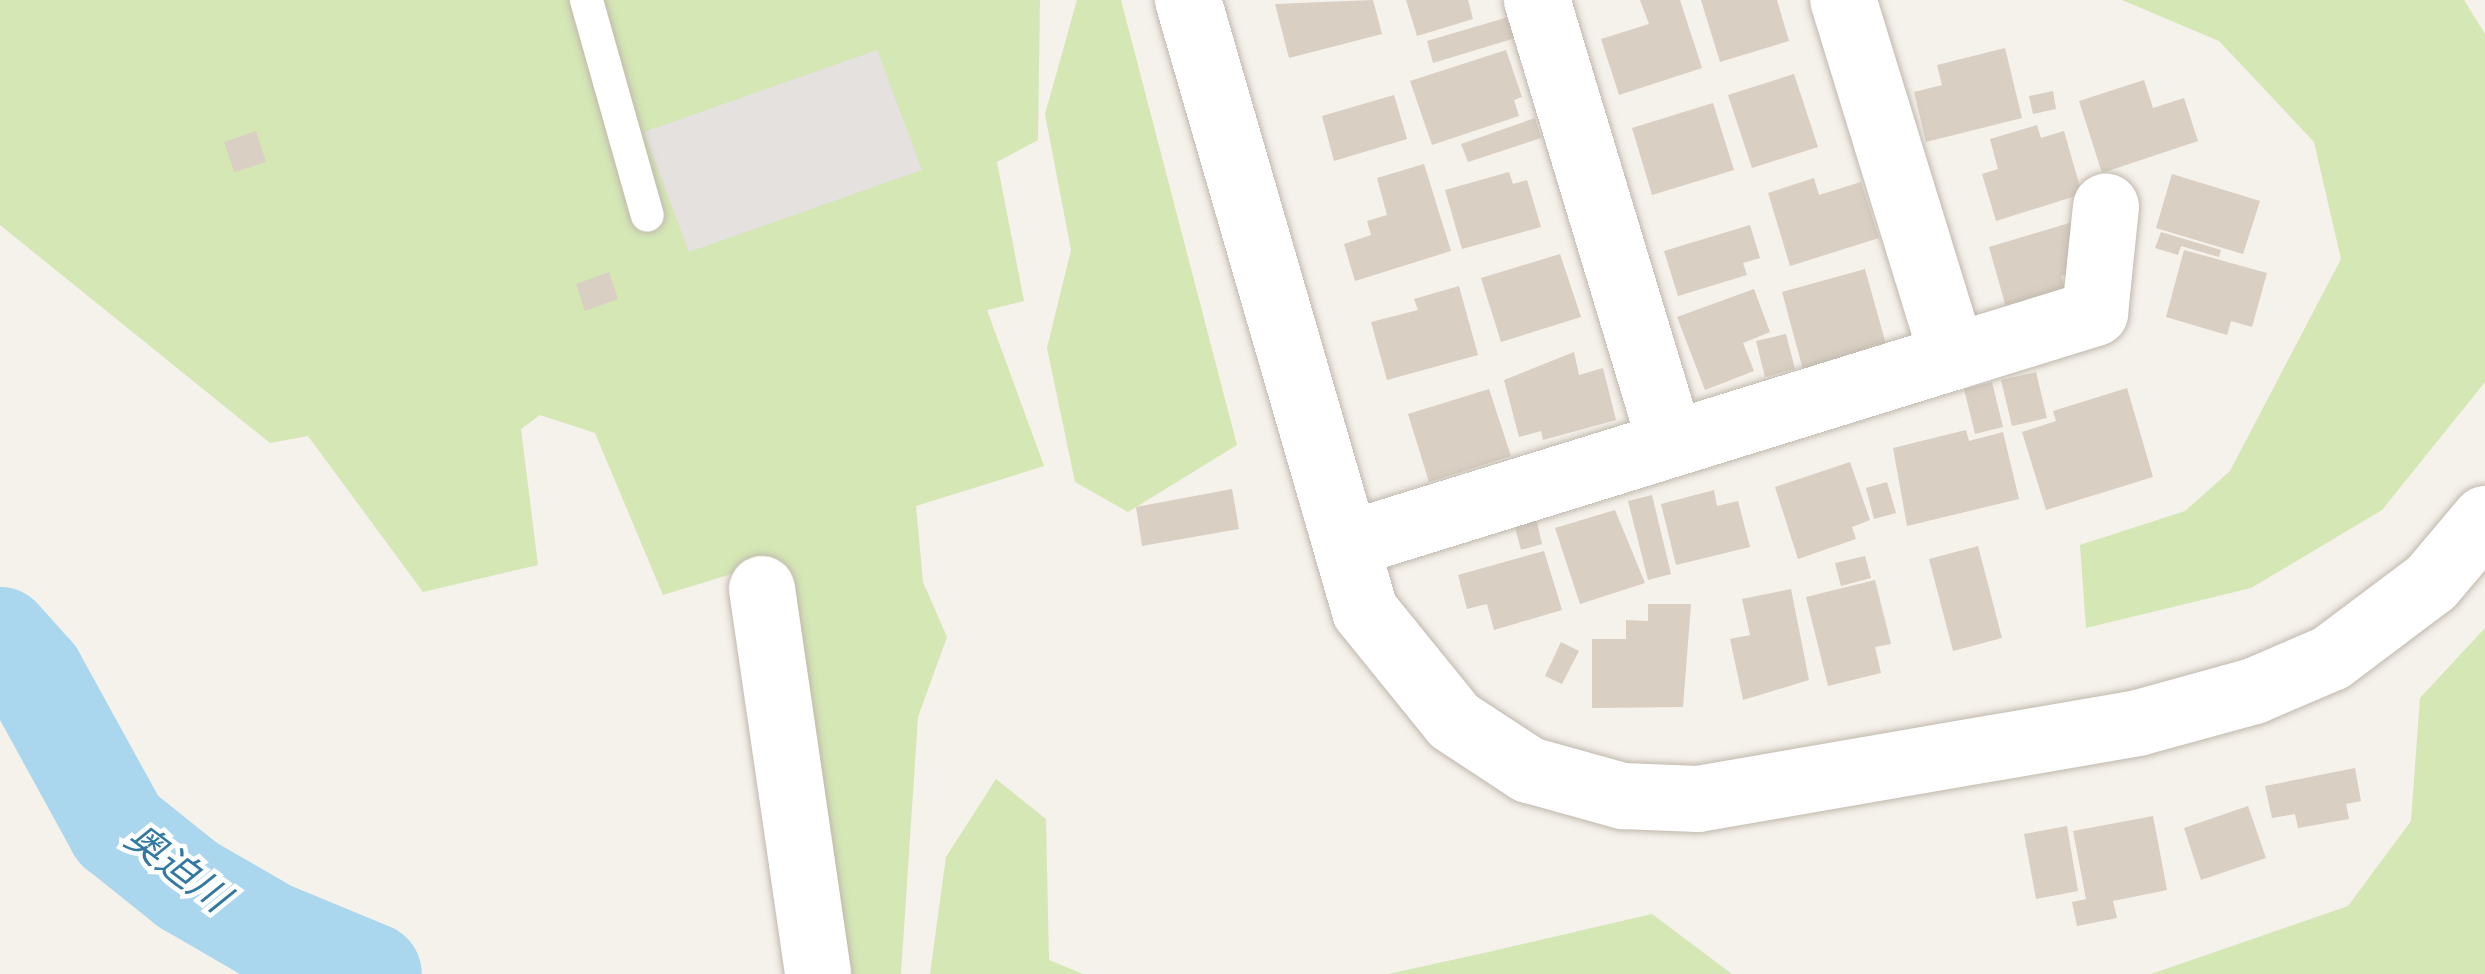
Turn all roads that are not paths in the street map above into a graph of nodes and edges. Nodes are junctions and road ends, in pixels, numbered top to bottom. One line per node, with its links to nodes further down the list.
1 (586, 0): 6 (lane)
2 (1188, 0): 10 (street)
3 (1537, 0): 8 (street)
4 (1843, 0): 7 (street)
5 (2106, 206): 7 (street)
6 (647, 215)
7 (1953, 357): 8 (street)
8 (1671, 443): 10 (street)
9 (2485, 519): 10 (street)
10 (1346, 544)
11 (762, 589): 12 (street)
12 (818, 974)

